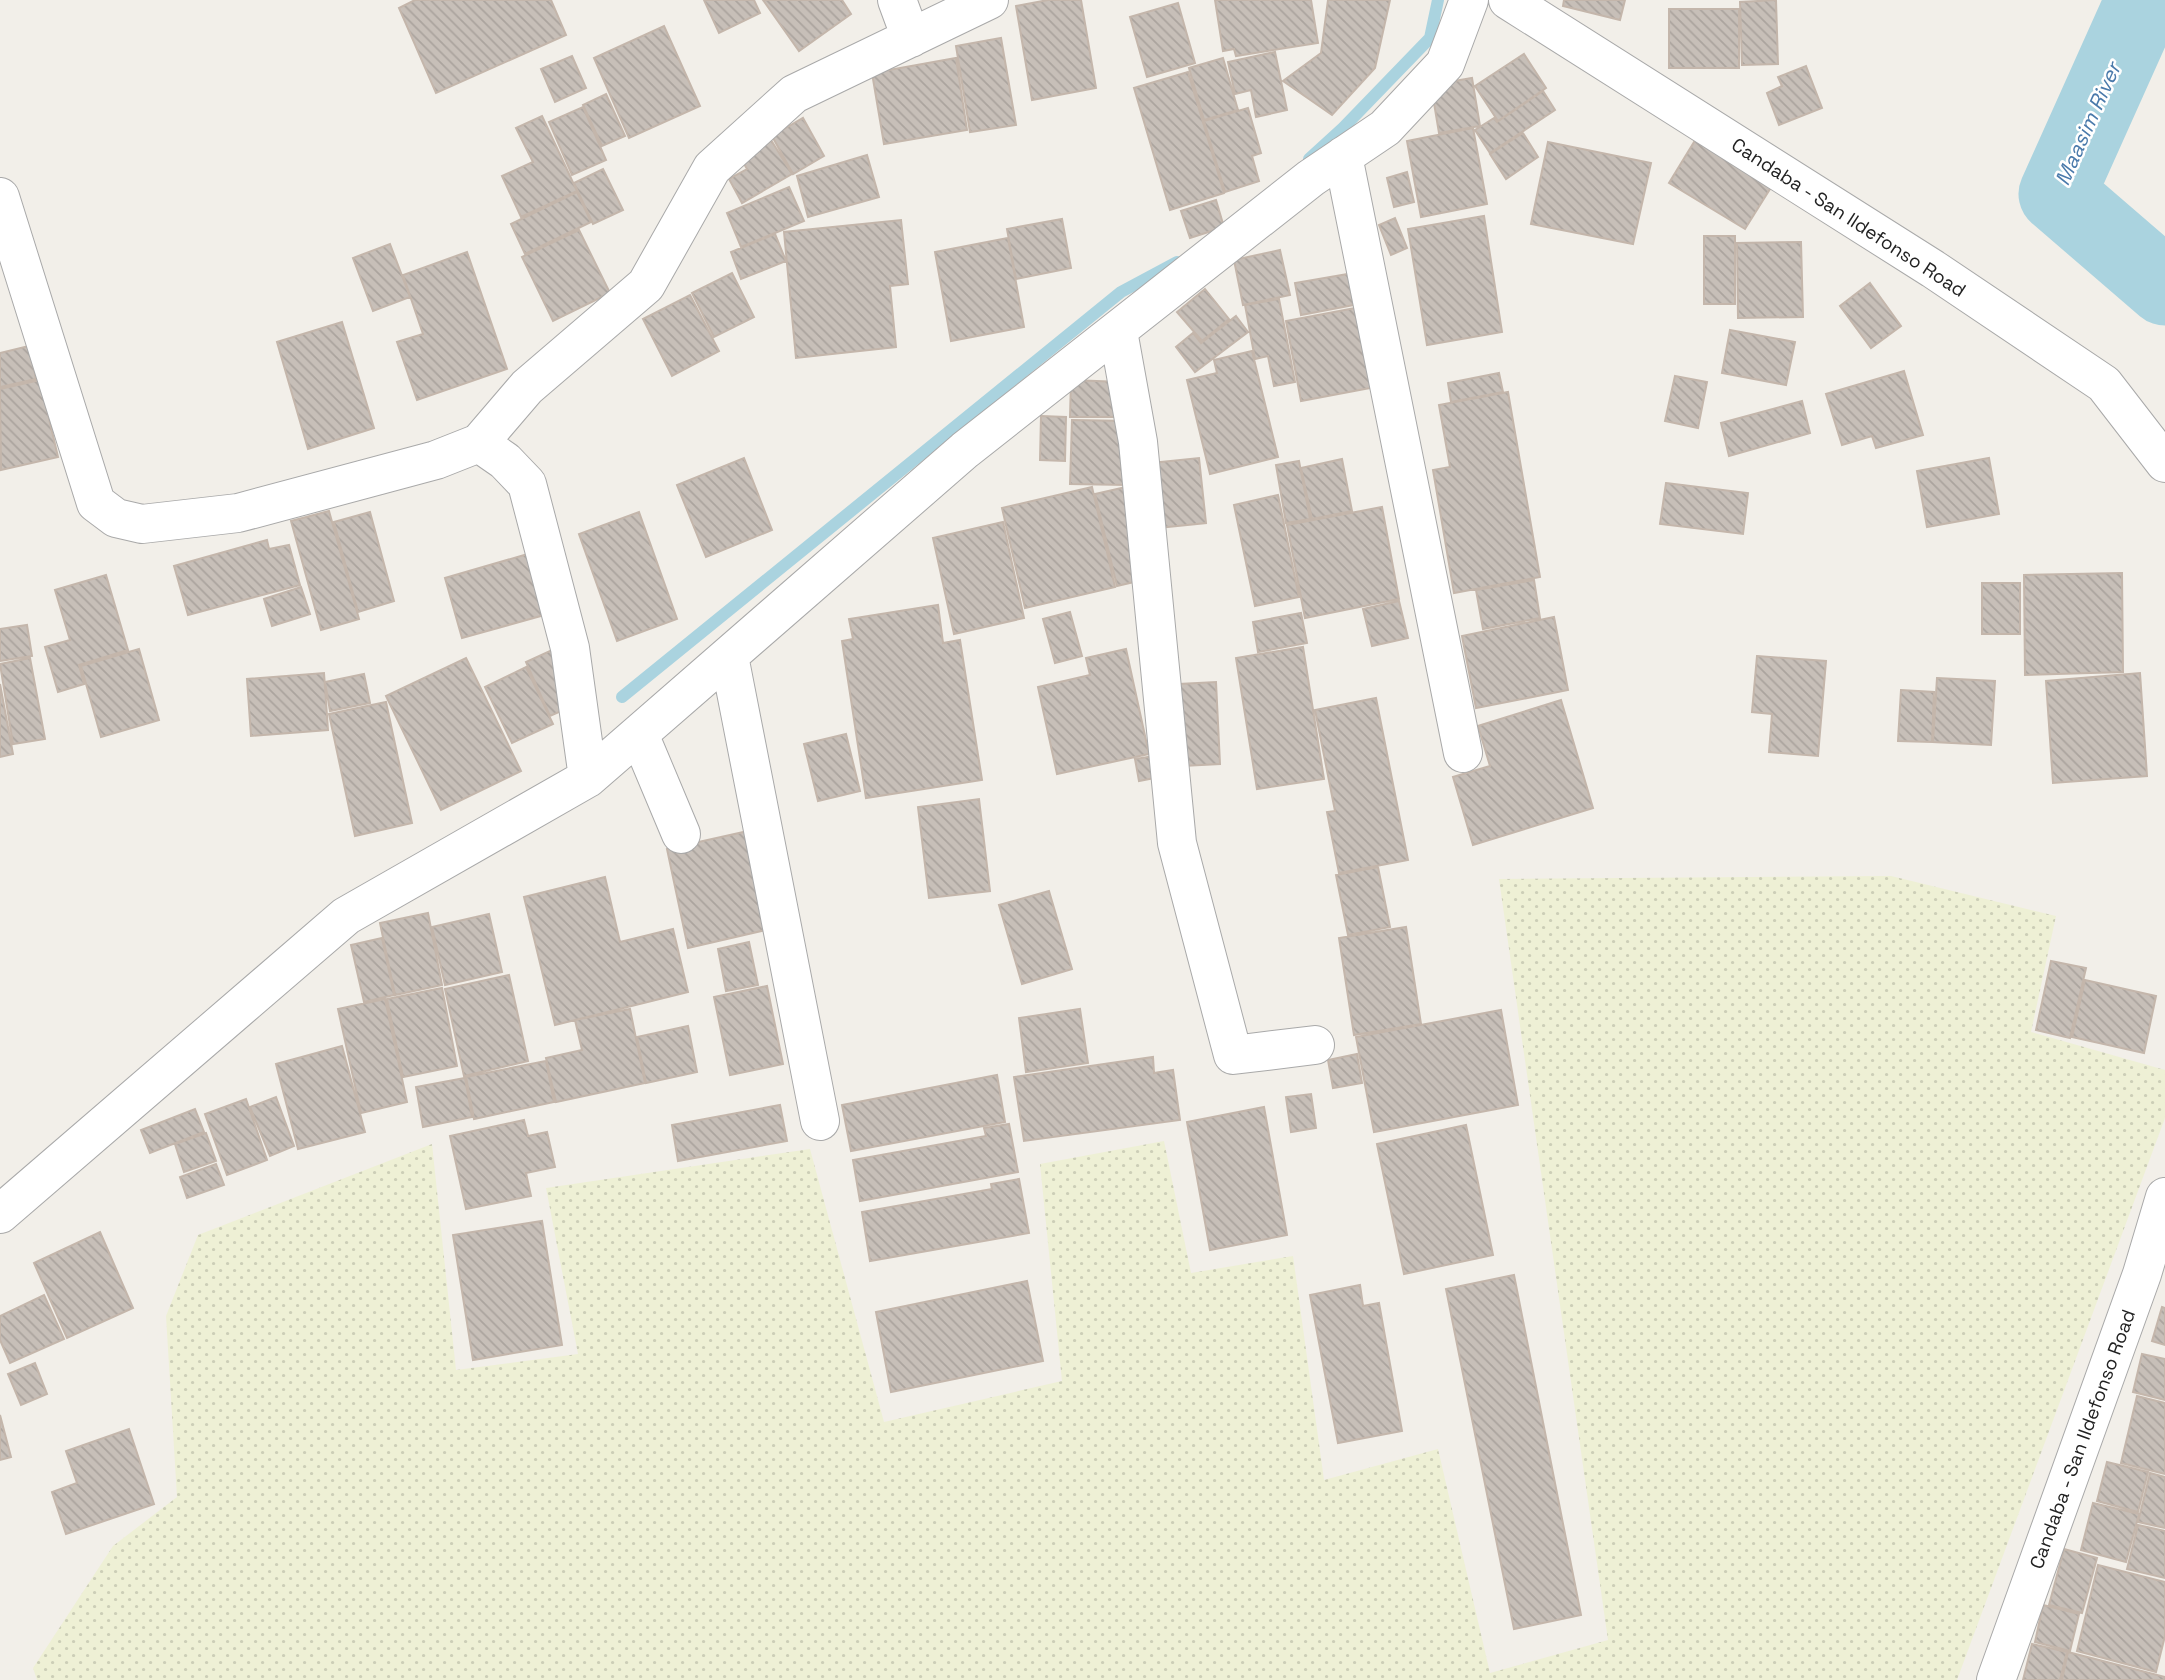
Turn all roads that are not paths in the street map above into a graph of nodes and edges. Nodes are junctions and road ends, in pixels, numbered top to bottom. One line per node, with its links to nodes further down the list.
1 (897, 0): 5 (street)
2 (989, 0): 5 (street)
3 (1469, 0): 6 (street)
4 (1508, 0): 10 (street, Candaba - San Ildefonso Road)
5 (911, 38): 9 (street)
6 (1343, 156): 8 (street); 13 (street)
7 (0, 197): 9 (street)
8 (1118, 331): 11 (street); 16 (street)
9 (480, 443): 14 (street)
10 (2165, 463)
11 (729, 656): 12 (street); 17 (street)
12 (639, 734): 14 (street); 15 (street)
13 (1463, 753)
14 (588, 778): 19 (street)
15 (681, 834)
16 (1315, 1045)
17 (820, 1121)
18 (2165, 1197): 20 (street, Candaba - San Ildefonso Road)
19 (0, 1214)
20 (2153, 1278): 21 (street, Candaba - San Ildefonso Road)
21 (1996, 1680)

